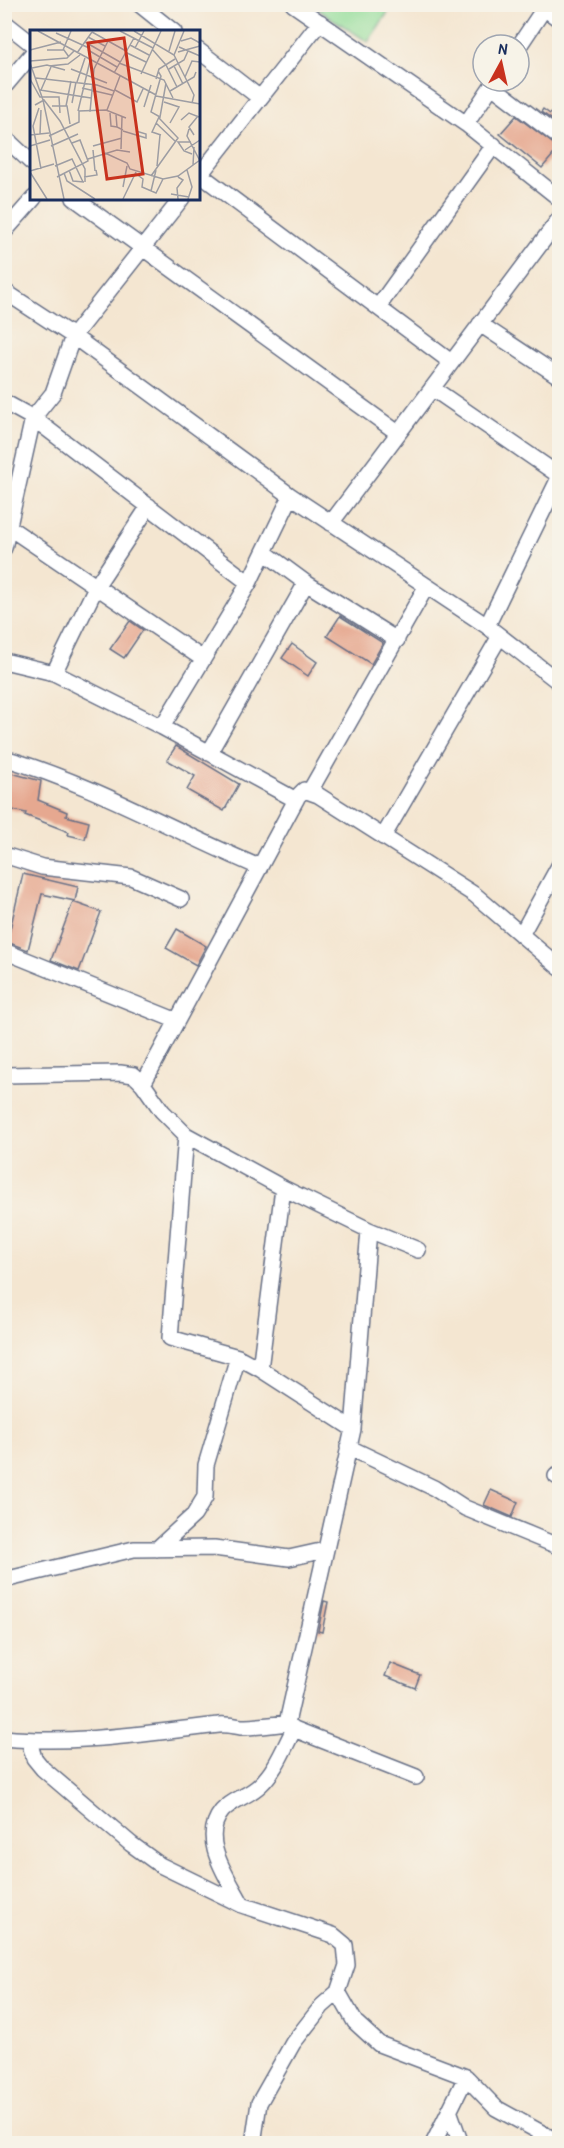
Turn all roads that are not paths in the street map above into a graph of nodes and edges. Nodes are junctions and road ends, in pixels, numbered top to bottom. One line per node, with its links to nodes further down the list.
1 (139, 4): 7 (street)
2 (293, 4): 6 (street)
3 (546, 6): 4 (street); 8 (street)
4 (560, 20)
5 (4, 22): 9 (street)
6 (320, 22): 15 (street); 16 (street)
7 (172, 30)
8 (528, 33)
9 (30, 42)
10 (200, 52): 15 (street)
11 (30, 56): 12 (street)
12 (4, 87)
13 (487, 93): 16 (street)
14 (506, 93): 18 (street)
15 (260, 98): 21 (street)
16 (466, 124): 19 (street)
17 (4, 137): 20 (street)
18 (560, 138)
19 (494, 145): 23 (street); 31 (street)
20 (30, 161)
21 (200, 174)
22 (200, 176): 31 (street)
23 (560, 199)
24 (32, 200): 28 (street)
25 (77, 200): 29 (street)
26 (180, 200): 29 (street)
27 (557, 224): 32 (street)
28 (4, 232)
29 (143, 248): 33 (street); 39 (street)
30 (4, 291): 33 (street)
31 (378, 307): 34 (street)
32 (480, 324): 34 (street); 35 (street)
33 (73, 336): 38 (street); 41 (street)
34 (451, 363): 36 (street)
35 (560, 377)
36 (432, 388): 39 (street); 40 (street)
37 (4, 402): 38 (street)
38 (33, 418): 42 (street); 44 (street)
39 (398, 433): 43 (street)
40 (560, 476): 51 (street)
41 (291, 496): 43 (street); 46 (street)
42 (148, 506): 47 (street); 49 (street)
43 (331, 523): 50 (street)
44 (7, 526): 45 (street); 49 (street)
45 (4, 548)
46 (264, 552): 47 (street); 48 (street)
47 (249, 583): 54 (street)
48 (306, 584): 53 (street); 59 (street)
49 (97, 585): 54 (street); 56 (street)
50 (426, 587): 51 (street); 53 (street)
51 (487, 626): 52 (street)
52 (500, 636): 57 (street); 63 (street)
53 (397, 640): 61 (street)
54 (203, 659): 58 (street)
55 (4, 660): 56 (street)
56 (54, 673): 58 (street)
57 (560, 683)
58 (162, 727): 59 (street)
59 (209, 753): 62 (street)
60 (4, 758): 66 (street)
61 (310, 791): 62 (street); 63 (street)
62 (296, 800): 66 (street)
63 (383, 837): 68 (street)
64 (4, 855): 67 (street)
65 (560, 864): 68 (street)
66 (259, 867): 71 (street)
67 (181, 899)
68 (521, 935): 70 (street)
69 (4, 951): 71 (street)
70 (560, 968)
71 (175, 1020): 73 (street)
72 (4, 1075): 73 (street)
73 (143, 1083): 74 (street)
74 (186, 1135): 75 (street); 78 (street)
75 (283, 1188): 76 (street); 79 (street)
76 (369, 1230): 77 (street); 80 (street)
77 (418, 1250)
78 (238, 1357): 79 (street); 83 (street)
79 (260, 1369): 80 (street)
80 (353, 1429): 81 (street)
81 (348, 1447): 82 (street); 84 (street)
82 (560, 1547)
83 (157, 1549): 84 (street); 85 (street)
84 (325, 1550): 86 (street)
85 (4, 1580)
86 (290, 1726): 88 (street); 89 (street); 90 (street)
87 (4, 1738): 88 (street)
88 (29, 1741): 90 (street)
89 (416, 1777)
90 (242, 1905): 91 (street)
91 (338, 1992): 92 (street); 95 (street)
92 (466, 2077): 93 (street); 94 (street)
93 (450, 2113): 96 (street); 97 (street)
94 (560, 2143)
95 (253, 2144)
96 (433, 2144)
97 (461, 2144)

